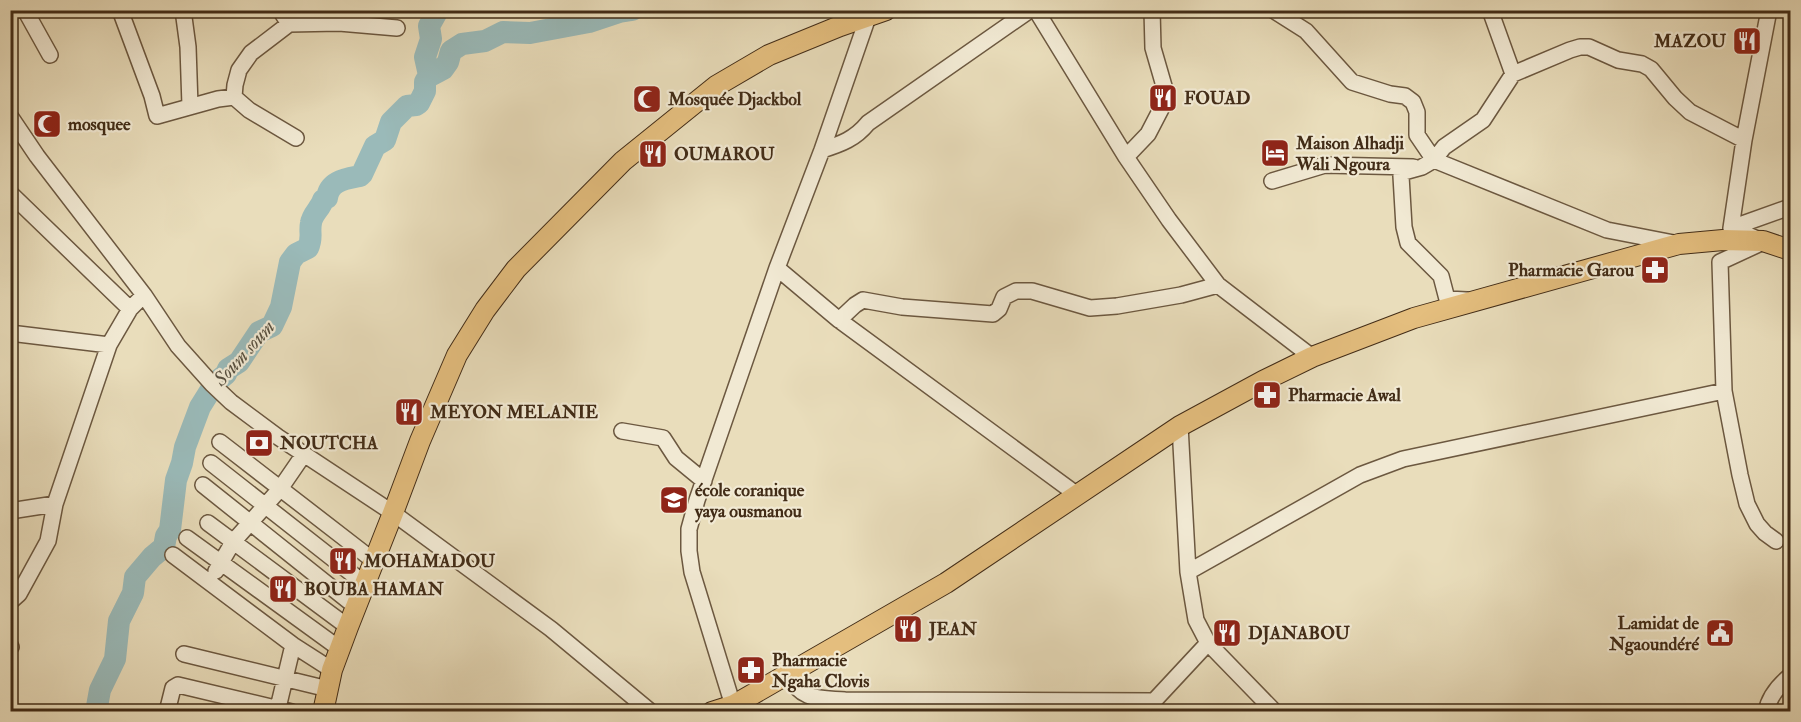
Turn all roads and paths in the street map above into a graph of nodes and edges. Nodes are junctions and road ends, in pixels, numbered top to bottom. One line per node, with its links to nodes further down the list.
1 (25, 10): 14 (street)
2 (120, 10): 17 (street)
3 (183, 10): 17 (street)
4 (280, 10): 12 (street)
5 (1030, 10): 21 (street)
6 (1036, 10): 22 (street)
7 (1152, 10): 22 (street)
8 (1273, 10): 23 (street)
9 (1490, 10): 15 (street)
10 (1769, 10): 20 (street)
11 (877, 14): 21 (street); 53 (main road)
12 (289, 24): 13 (street); 16 (street)
13 (397, 28)
14 (50, 55)
15 (1513, 74): 20 (street); 23 (street)
16 (234, 97): 17 (street); 19 (street)
17 (190, 106)
18 (10, 116): 33 (street)
19 (296, 138)
20 (1744, 140): 27 (street)
21 (822, 150): 31 (street)
22 (1126, 157): 32 (street)
23 (1428, 164): 24 (street); 29 (street); 34 (street)
24 (1272, 181)
25 (10, 193): 35 (street)
26 (1791, 207): 27 (street)
27 (1731, 228): 28 (street)
28 (1763, 241): 29 (main road); 30 (main road); 40 (street)
29 (1679, 244): 34 (main road)
30 (1791, 250)
31 (777, 268): 36 (street); 46 (street)
32 (1218, 285): 36 (street); 39 (street)
33 (144, 295): 35 (street); 44 (street)
34 (1482, 300): 39 (main road)
35 (130, 309): 38 (street)
36 (839, 320): 49 (street)
37 (10, 333): 38 (street)
38 (109, 345): 50 (street)
39 (1312, 357): 41 (main road)
40 (1724, 391): 57 (street); 62 (street)
41 (1180, 426): 49 (main road); 62 (street)
42 (622, 431): 46 (street)
43 (220, 442): 48 (street)
44 (304, 454): 48 (street); 53 (street)
45 (211, 463): 51 (street)
46 (704, 481): 77 (street)
47 (203, 485): 55 (street)
48 (280, 489): 51 (street); 60 (street)
49 (1076, 494): 72 (main road)
50 (55, 504): 52 (street); 65 (street)
51 (266, 506): 55 (street); 64 (street)
52 (10, 511)
53 (393, 513): 60 (main road); 81 (street)
54 (208, 523): 58 (street)
55 (251, 523): 58 (street); 66 (street)
56 (187, 538): 61 (street)
57 (1776, 541)
58 (232, 542): 61 (street); 67 (street)
59 (173, 555): 63 (street)
60 (374, 561): 64 (main road)
61 (221, 562): 63 (street); 70 (street)
62 (1188, 572): 68 (street)
63 (208, 581): 69 (street)
64 (365, 584): 66 (main road)
65 (10, 602)
66 (356, 607): 67 (main road)
67 (348, 627): 70 (main road)
68 (1208, 643): 76 (street); 83 (street)
69 (293, 645): 74 (street); 75 (street)
70 (340, 649): 75 (main road)
71 (184, 654): 74 (street)
72 (788, 675): 76 (street); 77 (main road)
73 (1791, 676): 84 (street)
74 (285, 677): 75 (street); 78 (street)
75 (330, 680): 80 (main road)
76 (1154, 706)
77 (734, 708): 82 (main road)
78 (282, 710): 79 (street)
79 (169, 711)
80 (323, 711)
81 (651, 711)
82 (712, 711)
83 (1275, 711)
84 (1766, 711)

